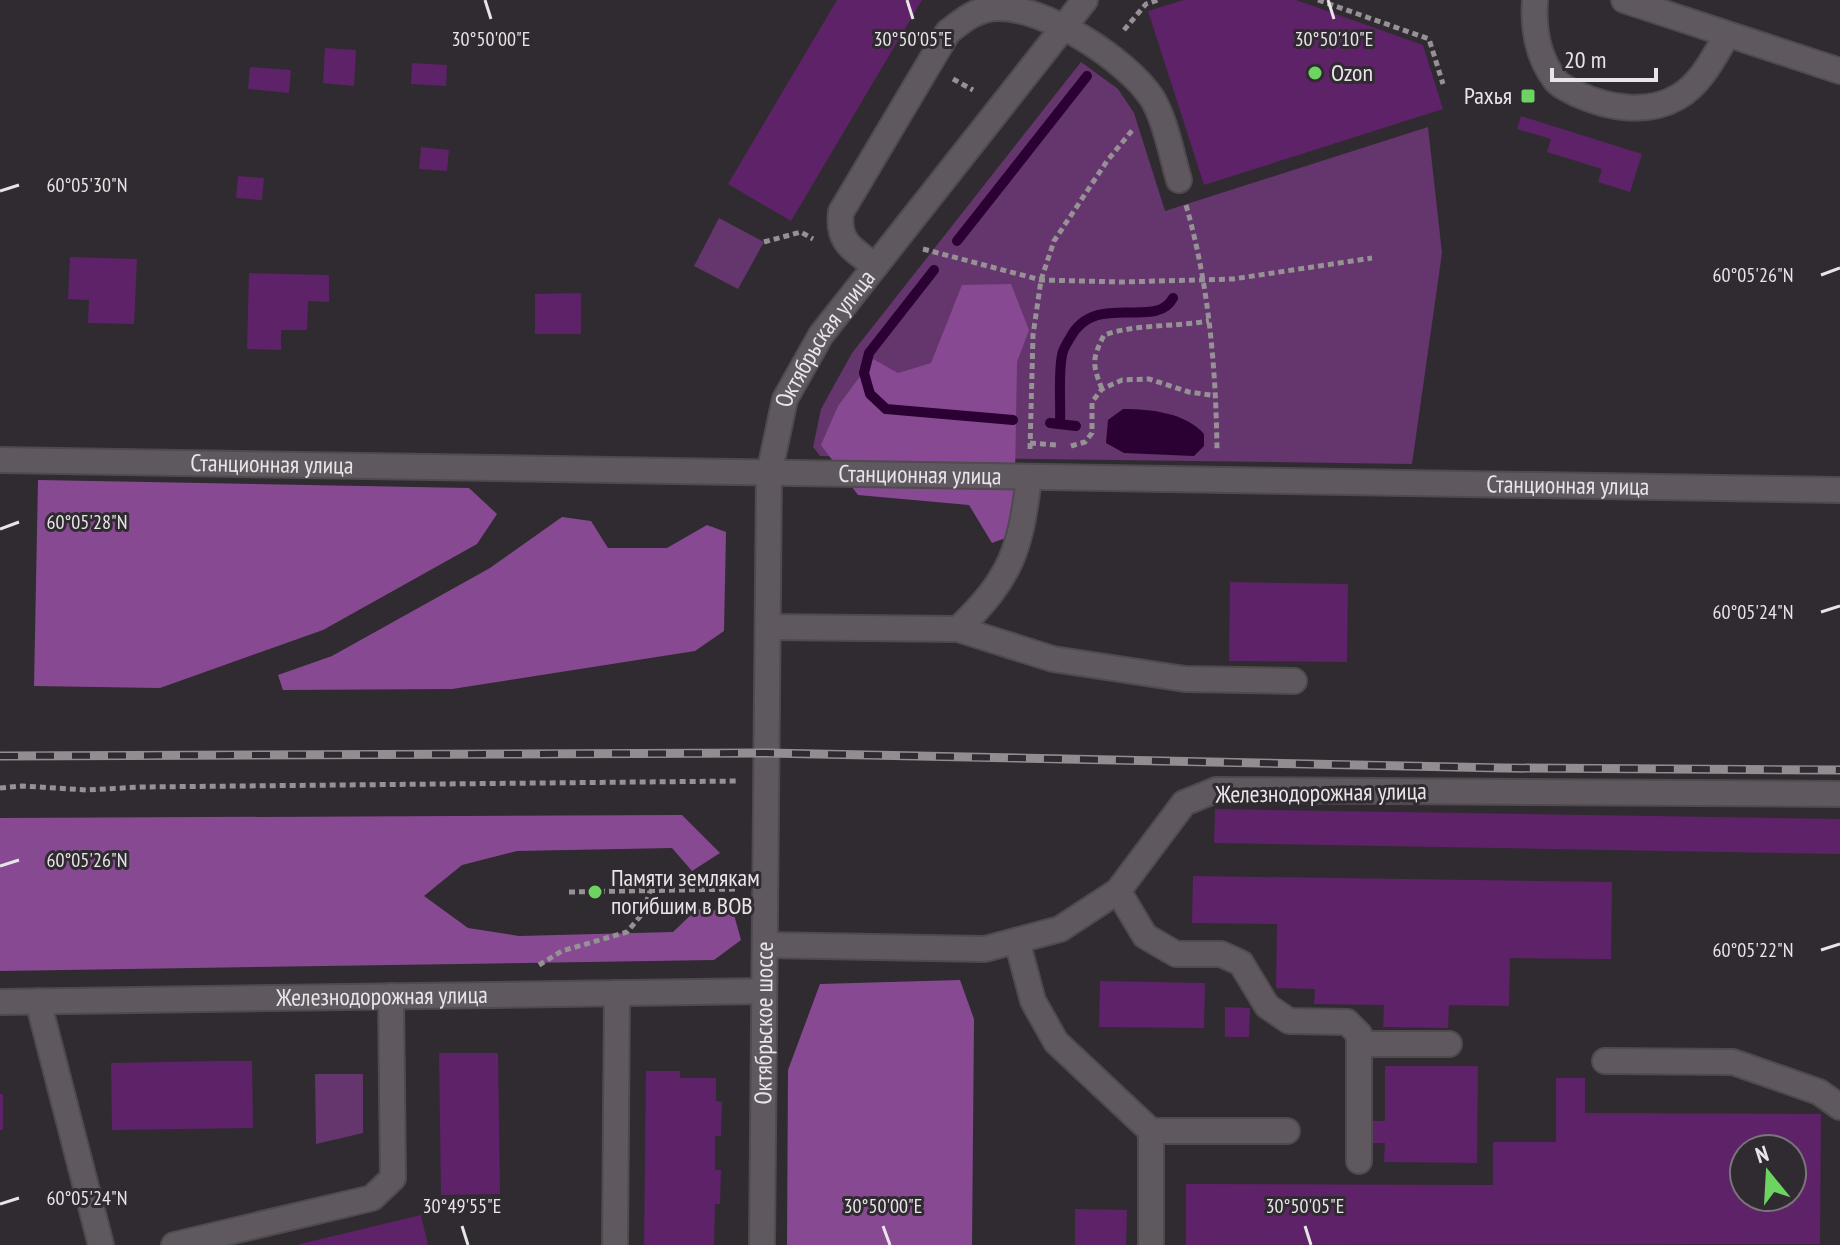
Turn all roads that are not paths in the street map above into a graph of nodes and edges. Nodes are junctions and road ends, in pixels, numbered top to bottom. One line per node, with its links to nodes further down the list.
1 (1085, 0): 5 (street, Октябрьская улица)
2 (1535, 0): 6 (street)
3 (1624, 0): 4 (street)
4 (1666, 7): 6 (street)
5 (1063, 28): 8 (street); 9 (street, Октябрьская улица); 9 (street)
6 (1727, 35): 7 (street)
7 (1840, 71)
8 (1179, 180)
9 (875, 266): 11 (street, Октябрьская улица)
10 (0, 460): 11 (street, Станционная улица)
11 (769, 474): 12 (street, Станционная улица); 14 (street, Октябрьская улица)
12 (1029, 478): 13 (street, Станционная улица); 15 (street)
13 (1840, 490)
14 (768, 627): 15 (street); 17 (street, Октябрьская улица)
15 (958, 629): 16 (street)
16 (1294, 681)
17 (767, 753): 21 (street, Октябрьское шоссе)
18 (1840, 794): 19 (street, Железнодорожная улица)
19 (1118, 891): 20 (street, Железнодорожная улица); 27 (street)
20 (1017, 941): 21 (street, Железнодорожная улица); 31 (street)
21 (765, 945): 22 (street, Октябрьское шоссе)
22 (764, 991): 23 (street, Железнодорожная улица); 37 (street, Октябрьское шоссе)
23 (617, 993): 24 (street, Железнодорожная улица); 36 (street)
24 (391, 996): 25 (street, Железнодорожная улица); 35 (street)
25 (38, 1001): 26 (street, Железнодорожная улица); 34 (street)
26 (0, 1002)
27 (1359, 1044): 28 (street); 33 (street)
28 (1449, 1044)
29 (1605, 1061): 30 (street)
30 (1840, 1107)
31 (1151, 1131): 32 (street); 38 (street)
32 (1287, 1131)
33 (1359, 1161)
34 (101, 1245)
35 (174, 1245)
36 (615, 1245)
37 (762, 1245)
38 (1151, 1245)

